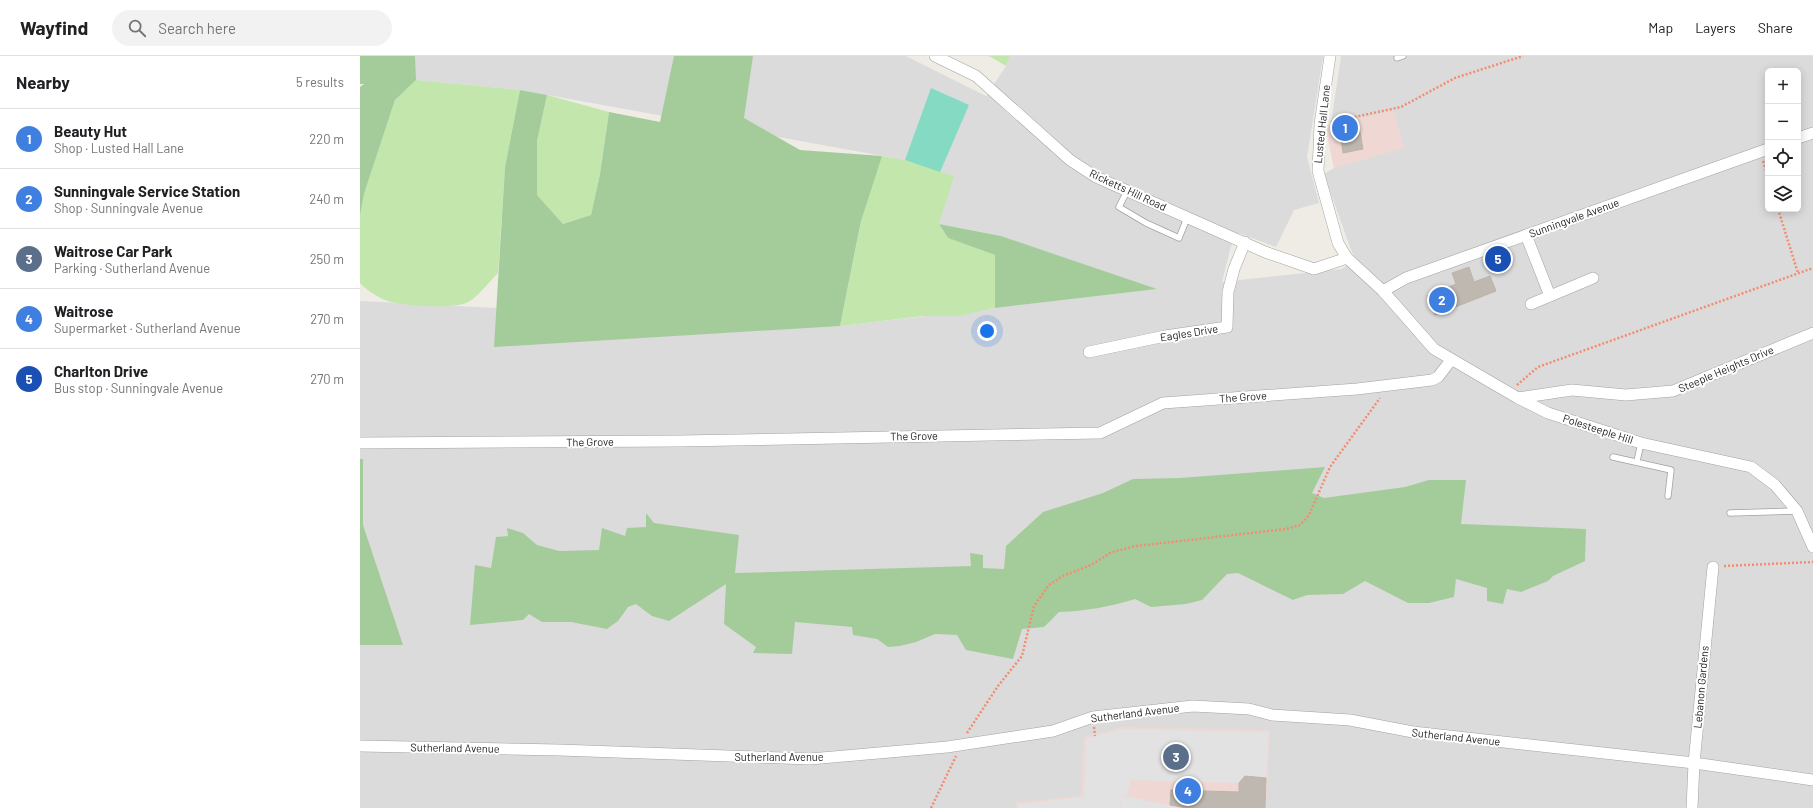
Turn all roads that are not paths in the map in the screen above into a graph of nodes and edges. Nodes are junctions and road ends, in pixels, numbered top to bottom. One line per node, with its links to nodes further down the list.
1 (936, 56): 8 (street, Ricketts Hill Road)
2 (1330, 56): 12 (street, Lusted Hall Lane)
3 (1404, 56): 4 (lane)
4 (1397, 58)
5 (1813, 133): 6 (street)
6 (1801, 137)
7 (1765, 150): 10 (street, Sunningvale Avenue)
8 (1127, 191): 9 (street, Ricketts Hill Road); 9 (lane)
9 (1187, 218): 11 (street, Ricketts Hill Road)
10 (1526, 235): 14 (street, Sunningvale Avenue); 15 (street)
11 (1246, 242): 12 (street, Ricketts Hill Road); 18 (street, Eagles Drive)
12 (1347, 258): 14 (street, Lusted Hall Lane)
13 (1593, 278): 15 (street)
14 (1382, 291): 19 (street, Polesteeple Hill)
15 (1550, 296): 16 (street)
16 (1532, 304)
17 (1813, 333): 20 (street, Steeple Heights Drive)
18 (1089, 352)
19 (1451, 360): 20 (street, Polesteeple Hill); 22 (street, The Grove)
20 (1518, 398): 21 (street, Polesteeple Hill)
21 (1641, 443): 24 (lane); 26 (street, Polesteeple Hill)
22 (360, 444)
23 (1613, 456): 24 (lane)
24 (1637, 461): 25 (lane)
25 (1668, 496)
26 (1797, 511): 27 (lane); 28 (street, Polesteeple Hill)
27 (1730, 513)
28 (1813, 547)
29 (1713, 566): 31 (street, Lebanon Gardens)
30 (360, 746): 31 (street, Sutherland Avenue)
31 (1694, 763): 32 (street, Sutherland Avenue); 33 (street, Lebanon Gardens)
32 (1813, 780)
33 (1692, 808)

